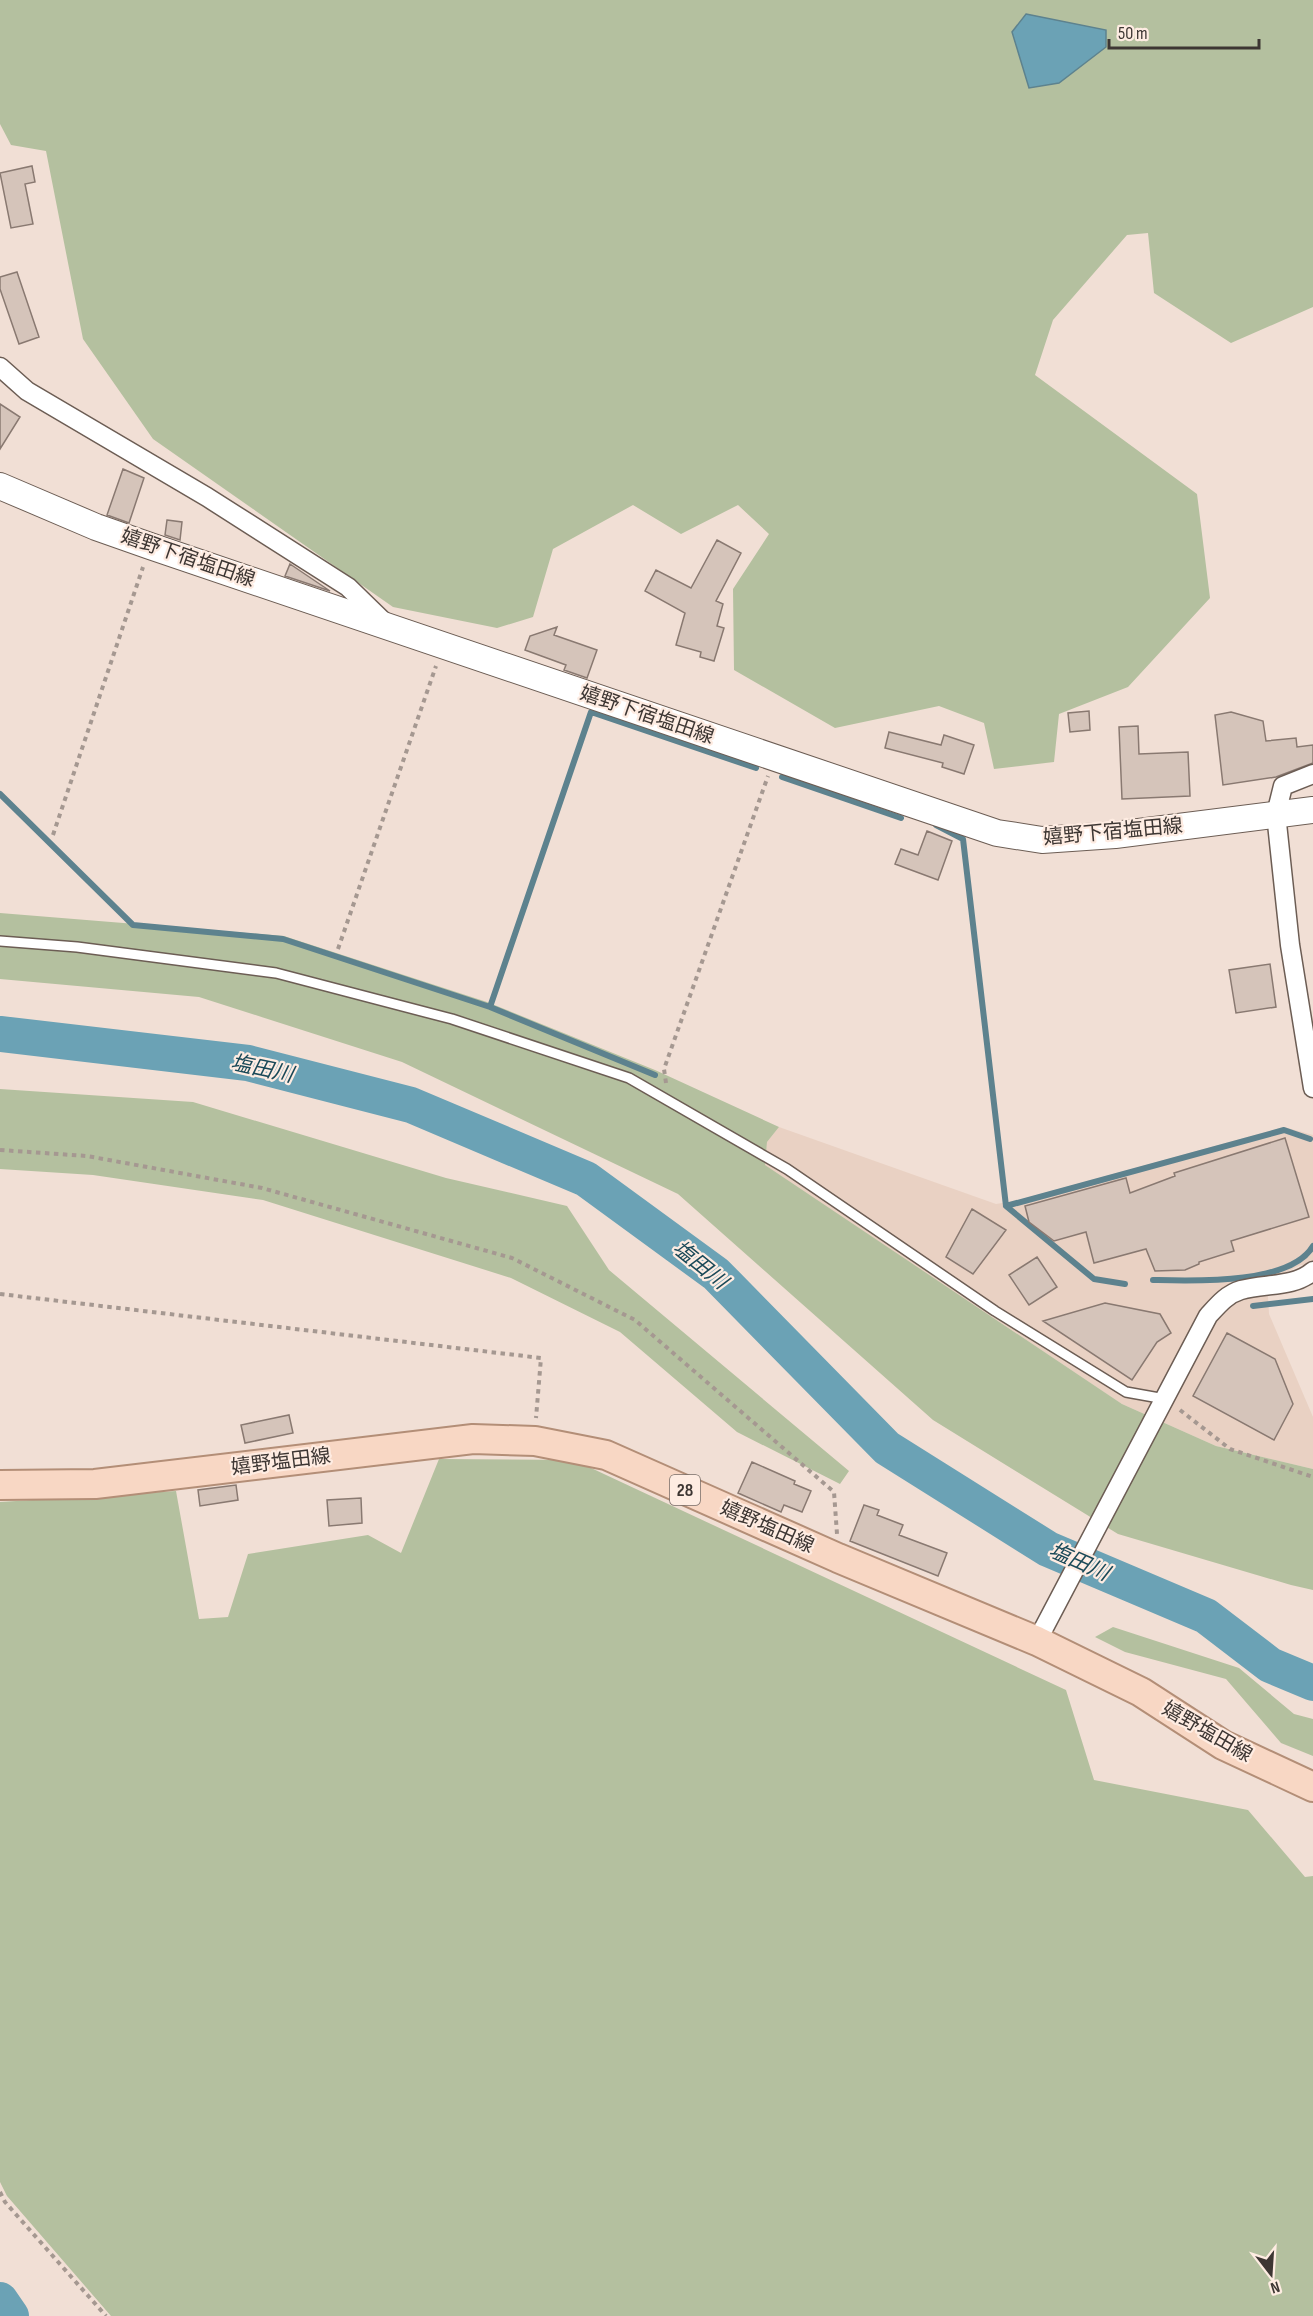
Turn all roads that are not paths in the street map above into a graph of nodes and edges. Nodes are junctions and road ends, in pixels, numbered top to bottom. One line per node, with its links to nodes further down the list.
1 (0, 367): 3 (street)
2 (0, 486): 3 (main road, 嬉野下宿塩田線)
3 (388, 626): 6 (main road, 嬉野下宿塩田線)
4 (1313, 774): 6 (street)
5 (1313, 810): 6 (main road, 嬉野下宿塩田線)
6 (1276, 814): 8 (street)
7 (0, 941): 10 (lane)
8 (1313, 1088)
9 (1312, 1273): 10 (street)
10 (1162, 1404): 12 (street)
11 (0, 1485): 12 (main road, 嬉野塩田線 / 28)
12 (1037, 1641): 13 (main road, 嬉野塩田線 / 28)
13 (1313, 1787)

